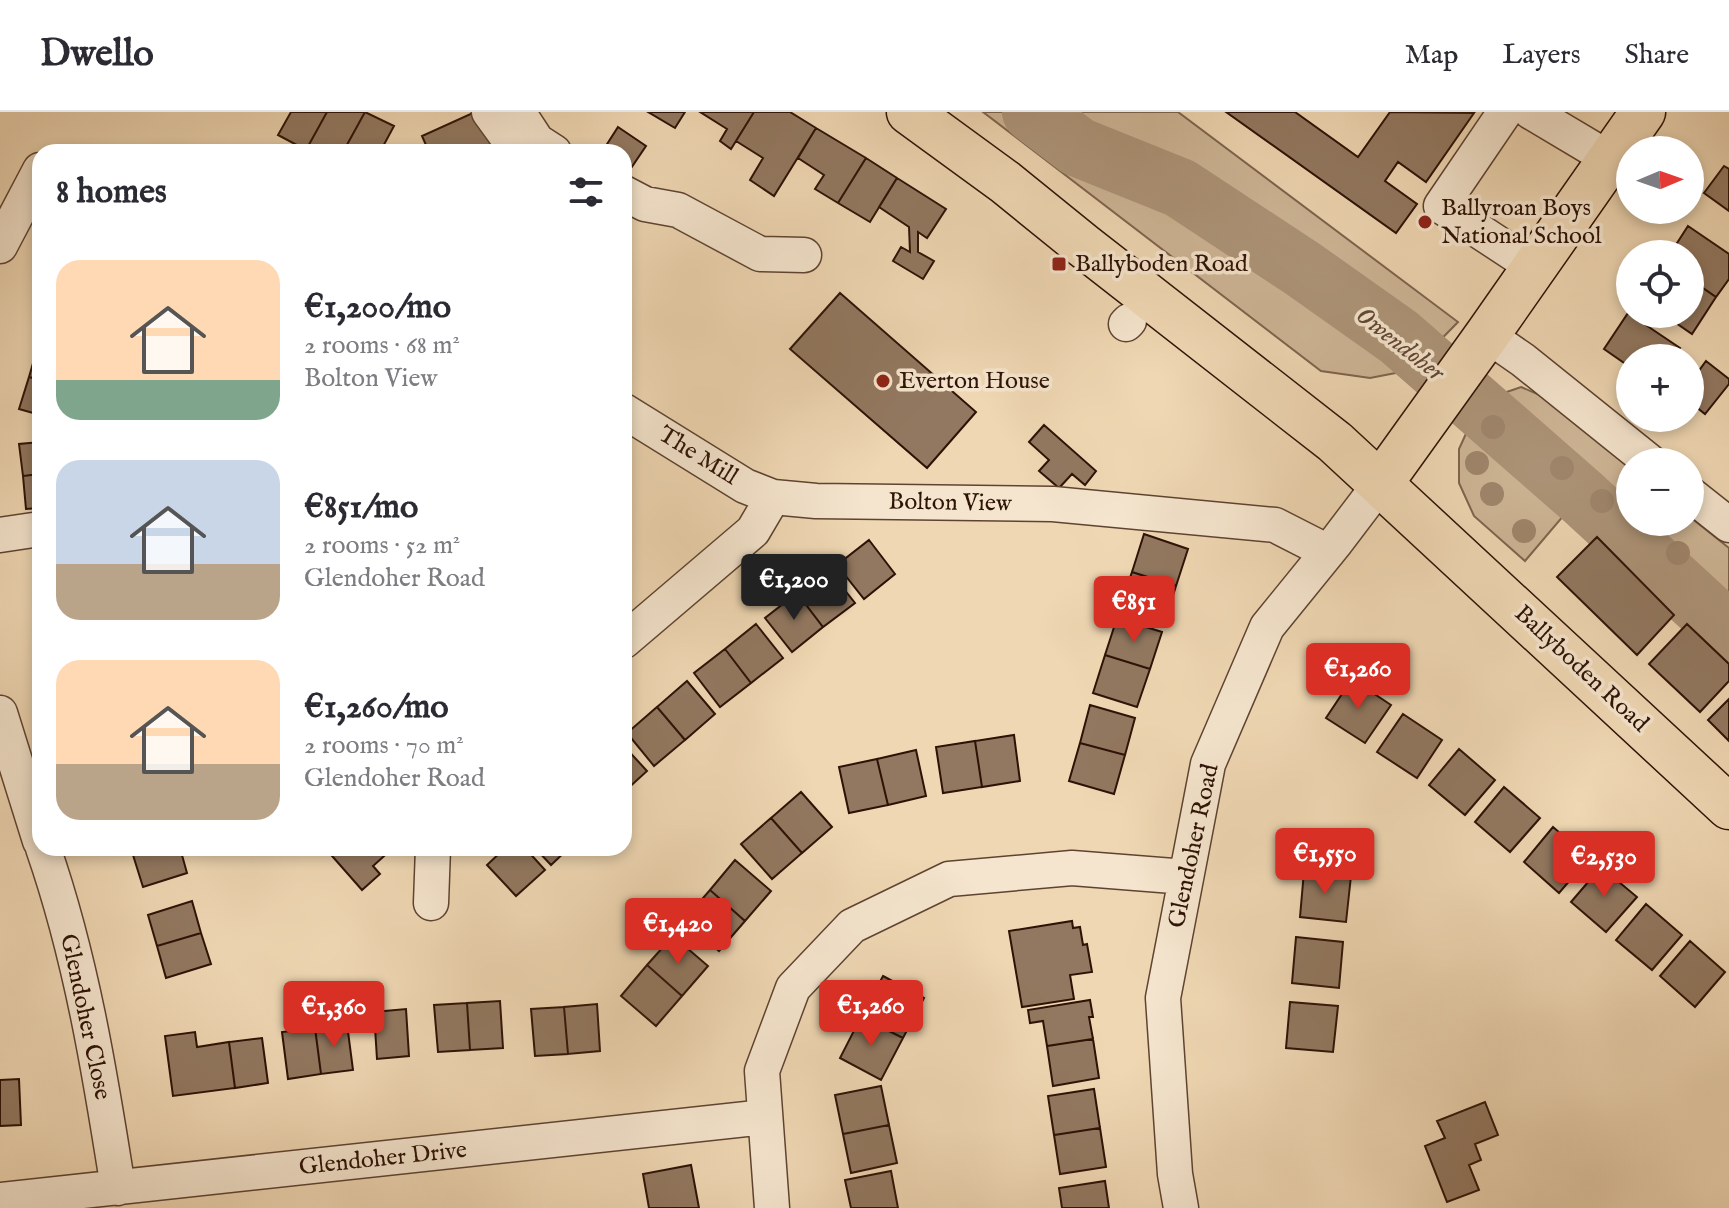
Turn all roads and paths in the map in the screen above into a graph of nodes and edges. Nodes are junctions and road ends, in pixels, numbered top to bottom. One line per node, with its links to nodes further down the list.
1 (489, 112): 7 (street)
2 (518, 112): 8 (street)
3 (909, 112): 18 (main road, Ballyboden Road)
4 (1505, 112): 14 (street)
5 (1531, 112): 9 (street)
6 (1643, 112): 9 (main road)
7 (512, 144)
8 (542, 144)
9 (1610, 159): 14 (main road)
10 (32, 185): 12 (street)
11 (632, 197): 13 (street)
12 (0, 246)
13 (804, 255)
14 (1534, 267): 15 (main road)
15 (1487, 335): 17 (street); 18 (main road)
16 (632, 416): 19 (street, The Mill)
17 (1633, 448)
18 (1380, 484): 24 (street, Glendoher Road); 28 (main road, Ballyboden Road)
19 (773, 497): 24 (street, Bolton View); 25 (street)
20 (1704, 505): 21 (street)
21 (1729, 525)
22 (32, 530): 23 (street)
23 (0, 535)
24 (1328, 552): 32 (street, Glendoher Road)
25 (632, 634)
26 (0, 713): 27 (street)
27 (12, 798): 29 (street)
28 (1729, 807)
29 (32, 829)
30 (46, 856): 35 (street, Glendoher Close)
31 (433, 856): 33 (street)
32 (1186, 877): 34 (street); 38 (street, Glendoher Road)
33 (433, 910)
34 (765, 1117): 35 (street, Glendoher Drive); 37 (street)
35 (118, 1188): 36 (street, Glendoher Drive)
36 (0, 1200)
37 (772, 1208)
38 (1181, 1208)

